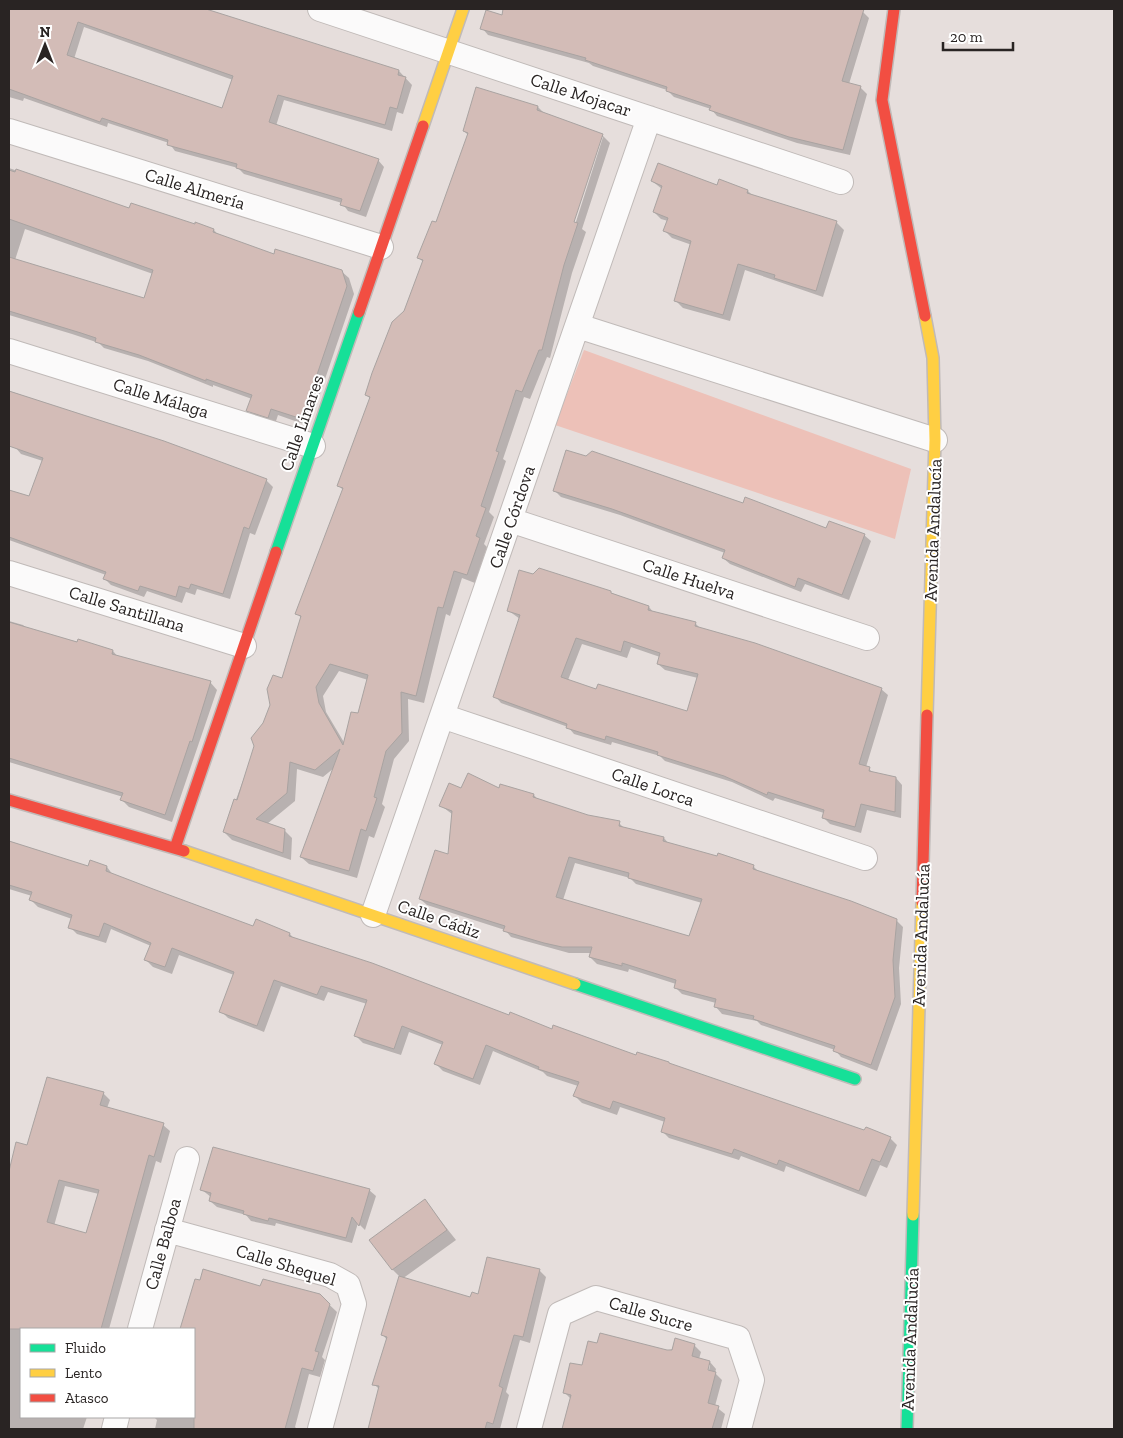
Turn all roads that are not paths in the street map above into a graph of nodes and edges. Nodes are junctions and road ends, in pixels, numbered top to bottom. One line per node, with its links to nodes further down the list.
1 (320, 9): 4 (street, Calle Mojacar)
2 (463, 9): 4 (street, Calle Linares)
3 (894, 9): 11 (street, Avenida Andalucía)
4 (448, 51): 5 (street, Calle Mojacar); 8 (street, Calle Linares)
5 (649, 118): 7 (street, Calle Mojacar); 9 (street, Calle Córdova)
6 (9, 131): 8 (street, Calle Almería)
7 (841, 182)
8 (381, 247): 12 (street, Calle Linares)
9 (578, 326): 11 (street, Avenida Andalucía); 13 (street, Calle Córdova)
10 (9, 351): 12 (street, Calle Málaga)
11 (936, 440): 29 (street, Avenida Andalucía)
12 (313, 446): 16 (street, Calle Linares)
13 (510, 520): 15 (street, Calle Huelva); 17 (street, Calle Córdova)
14 (9, 573): 16 (street, Calle Santillana)
15 (867, 638)
16 (244, 646): 19 (street, Calle Linares)
17 (442, 716): 20 (street, Calle Lorca); 21 (street, Calle Córdova)
18 (9, 800): 19 (street, Calle Cádiz)
19 (175, 848): 21 (street, Calle Cádiz)
20 (865, 858)
21 (373, 915): 22 (street, Calle Cádiz)
22 (856, 1078)
23 (187, 1160): 24 (street, Calle Balboa)
24 (167, 1230): 25 (street, Calle Balboa); 26 (street, Calle Shequel)
25 (140, 1328)
26 (320, 1429)
27 (529, 1429): 28 (street, Calle Sucre)
28 (739, 1429)
29 (907, 1429)

